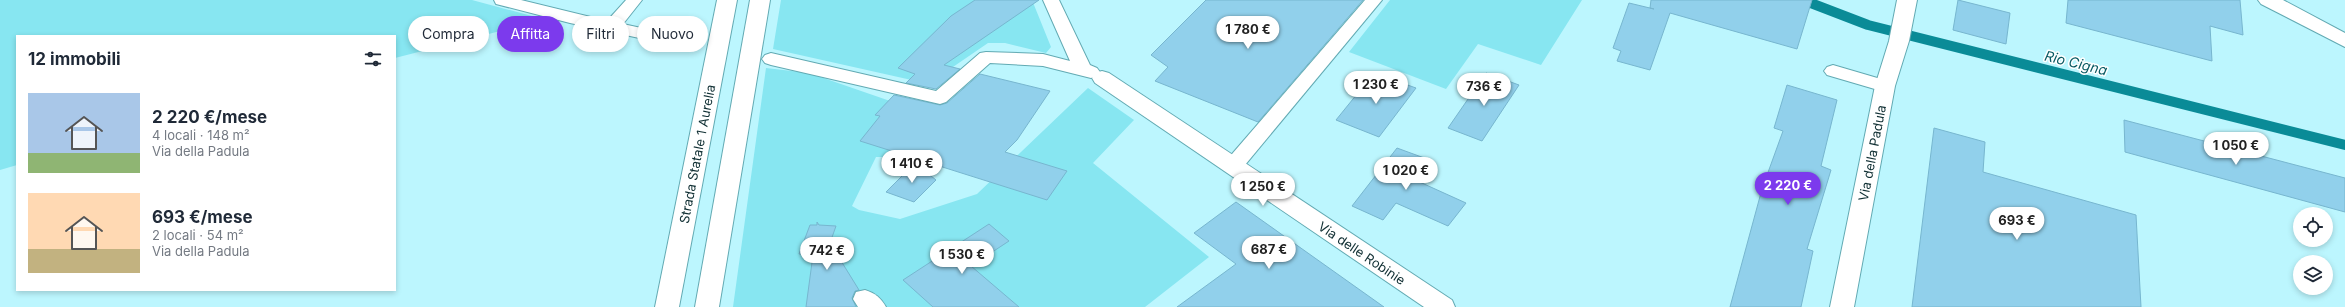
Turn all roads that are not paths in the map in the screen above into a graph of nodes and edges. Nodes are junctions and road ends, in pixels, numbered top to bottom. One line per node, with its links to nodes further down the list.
1 (502, 0): 10 (lane)
2 (634, 0): 9 (lane)
3 (727, 0): 17 (main road, Strada Statale 1 Aurelia)
4 (760, 0): 18 (main road)
5 (1051, 0): 14 (lane)
6 (1374, 0): 16 (lane)
7 (2268, 0): 11 (main road)
8 (1905, 8): 15 (main road, Via della Padula)
9 (622, 16)
10 (572, 17)
11 (2345, 41)
12 (770, 59): 14 (lane)
13 (1833, 71): 15 (lane)
14 (1093, 73): 16 (main road, Via delle Robinie)
15 (1885, 86): 20 (main road, Via della Padula)
16 (1233, 166): 19 (main road, Via delle Robinie)
17 (667, 307)
18 (707, 307)
19 (1443, 307)
20 (1842, 307)

